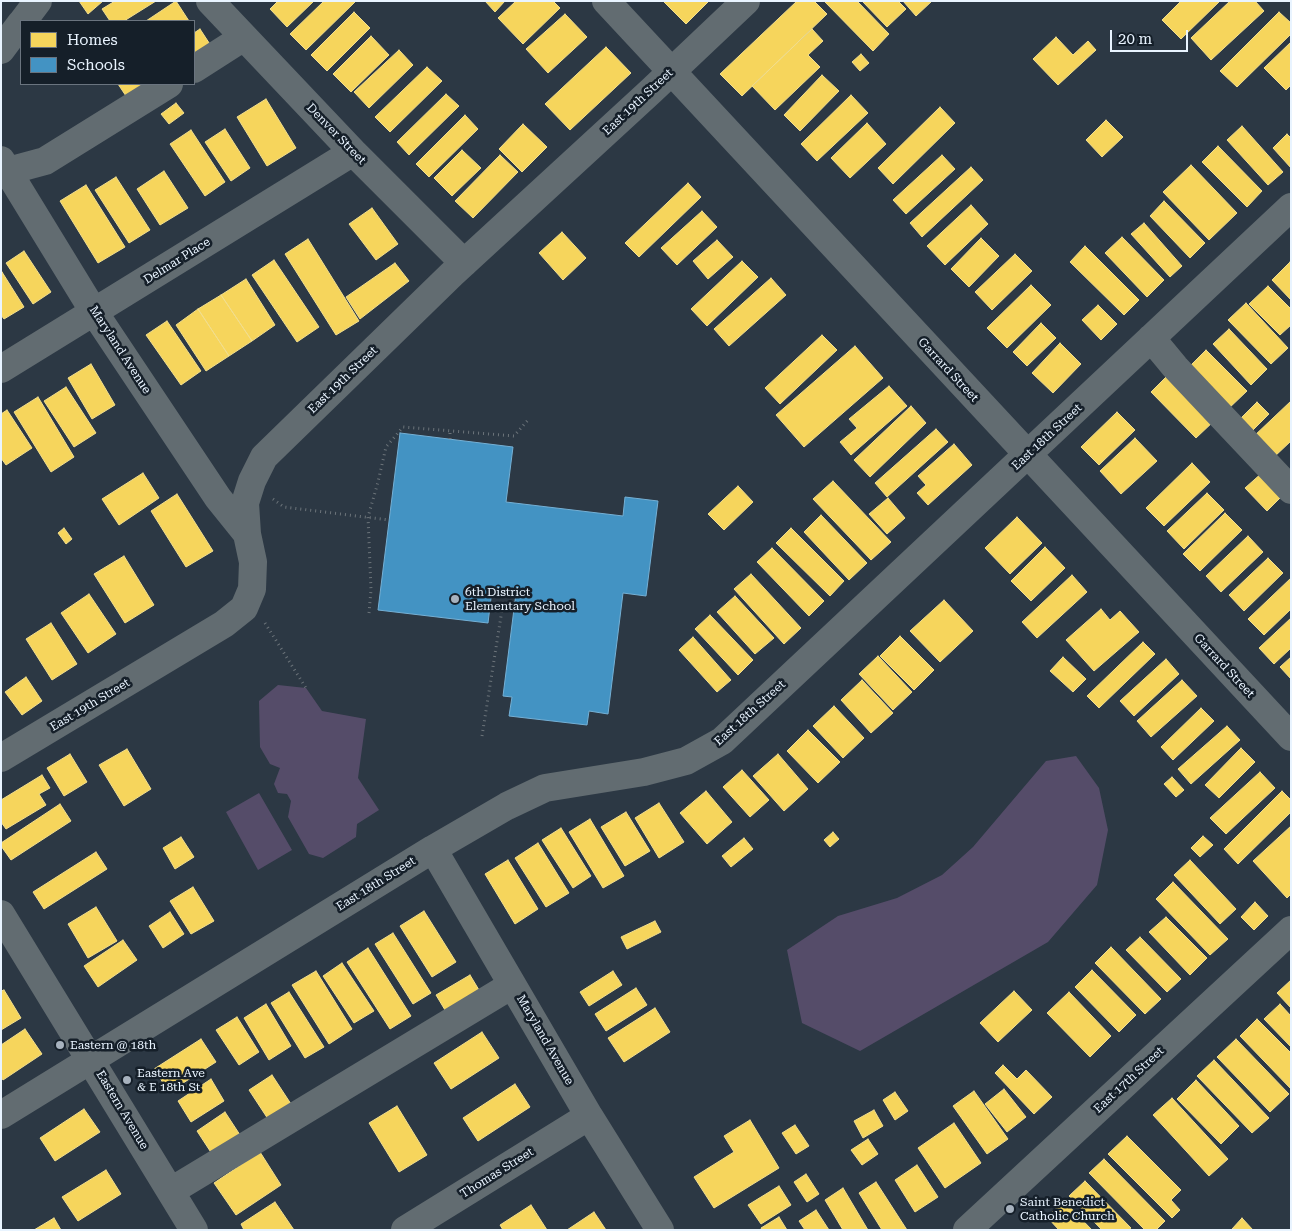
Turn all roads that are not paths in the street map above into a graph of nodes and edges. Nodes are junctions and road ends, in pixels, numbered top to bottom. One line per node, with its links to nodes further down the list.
1 (38, 1): 5 (street)
2 (210, 1): 7 (street, Denver Street)
3 (606, 1): 10 (street, Garrard Street)
4 (746, 1): 10 (street, East 19th Street)
5 (24, 20)
6 (20, 25): 8 (street)
7 (244, 37): 9 (street); 12 (street, Denver Street)
8 (1, 50)
9 (195, 67)
10 (670, 72): 15 (street, East 19th Street); 19 (street, Garrard Street)
11 (167, 85): 13 (street)
12 (353, 152): 15 (street, Denver Street); 16 (street, Delmar Place)
13 (3, 169): 16 (street, Maryland Avenue)
14 (1291, 207): 17 (street, East 18th Street)
15 (464, 264): 21 (street, East 19th Street)
16 (94, 312): 18 (street, Delmar Place); 21 (street, Maryland Avenue)
17 (1151, 338): 19 (street, East 18th Street); 20 (street)
18 (1, 369)
19 (1027, 455): 22 (street, Garrard Street); 24 (street, East 18th Street)
20 (1291, 490)
21 (247, 534): 23 (street, East 19th Street)
22 (1291, 737)
23 (1, 758)
24 (433, 849): 27 (street, Maryland Avenue); 28 (street, East 18th Street)
25 (4, 927): 28 (street, Eastern Avenue)
26 (1286, 945): 35 (street, East 17th Street)
27 (512, 985): 30 (street, Maryland Avenue); 31 (street)
28 (91, 1061): 29 (street, East 18th Street); 31 (street, Eastern Avenue)
29 (1, 1115)
30 (589, 1116): 33 (street, Thomas Street); 34 (street, Maryland Avenue)
31 (171, 1191): 32 (street, Eastern Avenue)
32 (194, 1230)
33 (405, 1230)
34 (660, 1230)
35 (967, 1230)

